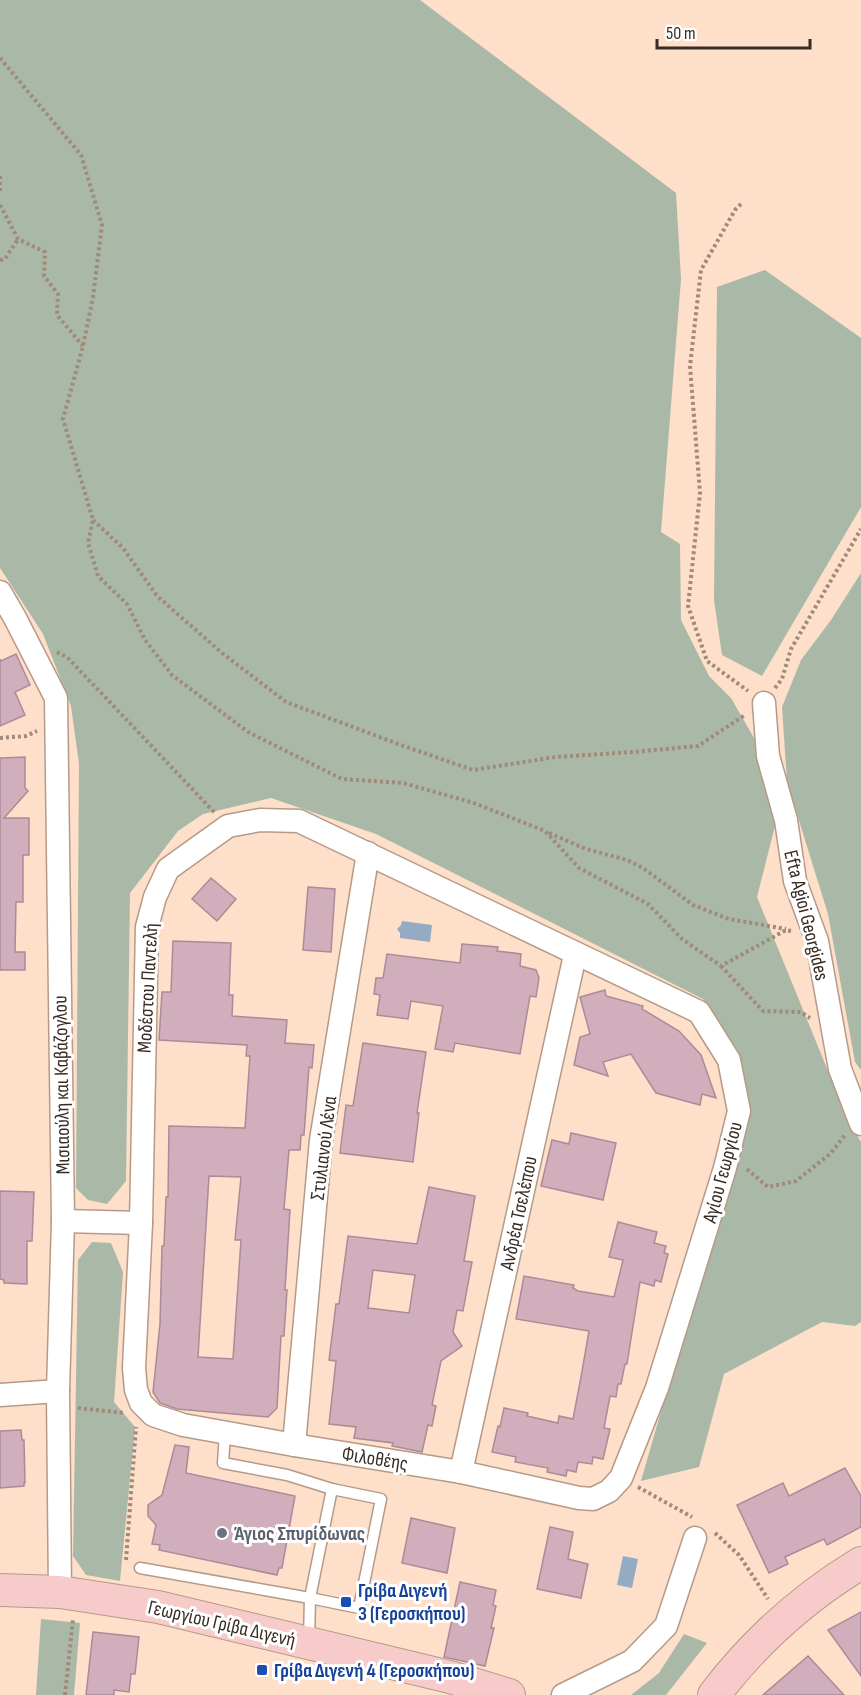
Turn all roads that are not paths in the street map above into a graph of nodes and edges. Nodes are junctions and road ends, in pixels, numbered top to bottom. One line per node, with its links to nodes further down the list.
1 (0, 592): 6 (street, Μισιαούλη και Καβάζογλου)
2 (764, 703): 5 (street, Efta Agioi Georgides)
3 (368, 853): 4 (street, Αγίου Γεωργίου); 7 (street, Μοδέστου Παντελή); 12 (street, Στυλιανού Λένα)
4 (575, 955): 13 (street, Ανδρέα Τσελέπου); 14 (street, Αγίου Γεωργίου)
5 (860, 1121)
6 (63, 1221): 7 (street); 9 (street, Μισιαούλη και Καβάζογλου)
7 (141, 1223): 10 (street, Μοδέστου Παντελή)
8 (0, 1395): 9 (street)
9 (58, 1399): 20 (street, Μισιαούλη και Καβάζογλου)
10 (138, 1403): 11 (street, Φιλοθέης)
11 (225, 1433): 12 (street, Φιλοθέης); 15 (lane)
12 (294, 1445): 13 (street, Φιλοθέης)
13 (461, 1472): 14 (street, Φιλοθέης)
14 (621, 1478)
15 (332, 1489): 21 (lane); 21 (lane)
16 (695, 1538): 24 (street)
17 (861, 1563): 25 (street)
18 (140, 1568): 21 (lane)
19 (0, 1590): 20 (street, Γεωργίου Γρίβα Διγενή)
20 (68, 1593): 22 (street, Γεωργίου Γρίβα Διγενή)
21 (310, 1598): 22 (lane)
22 (309, 1643): 23 (street, Γεωργίου Γρίβα Διγενή)
23 (509, 1695)
24 (563, 1695)
25 (714, 1695)

